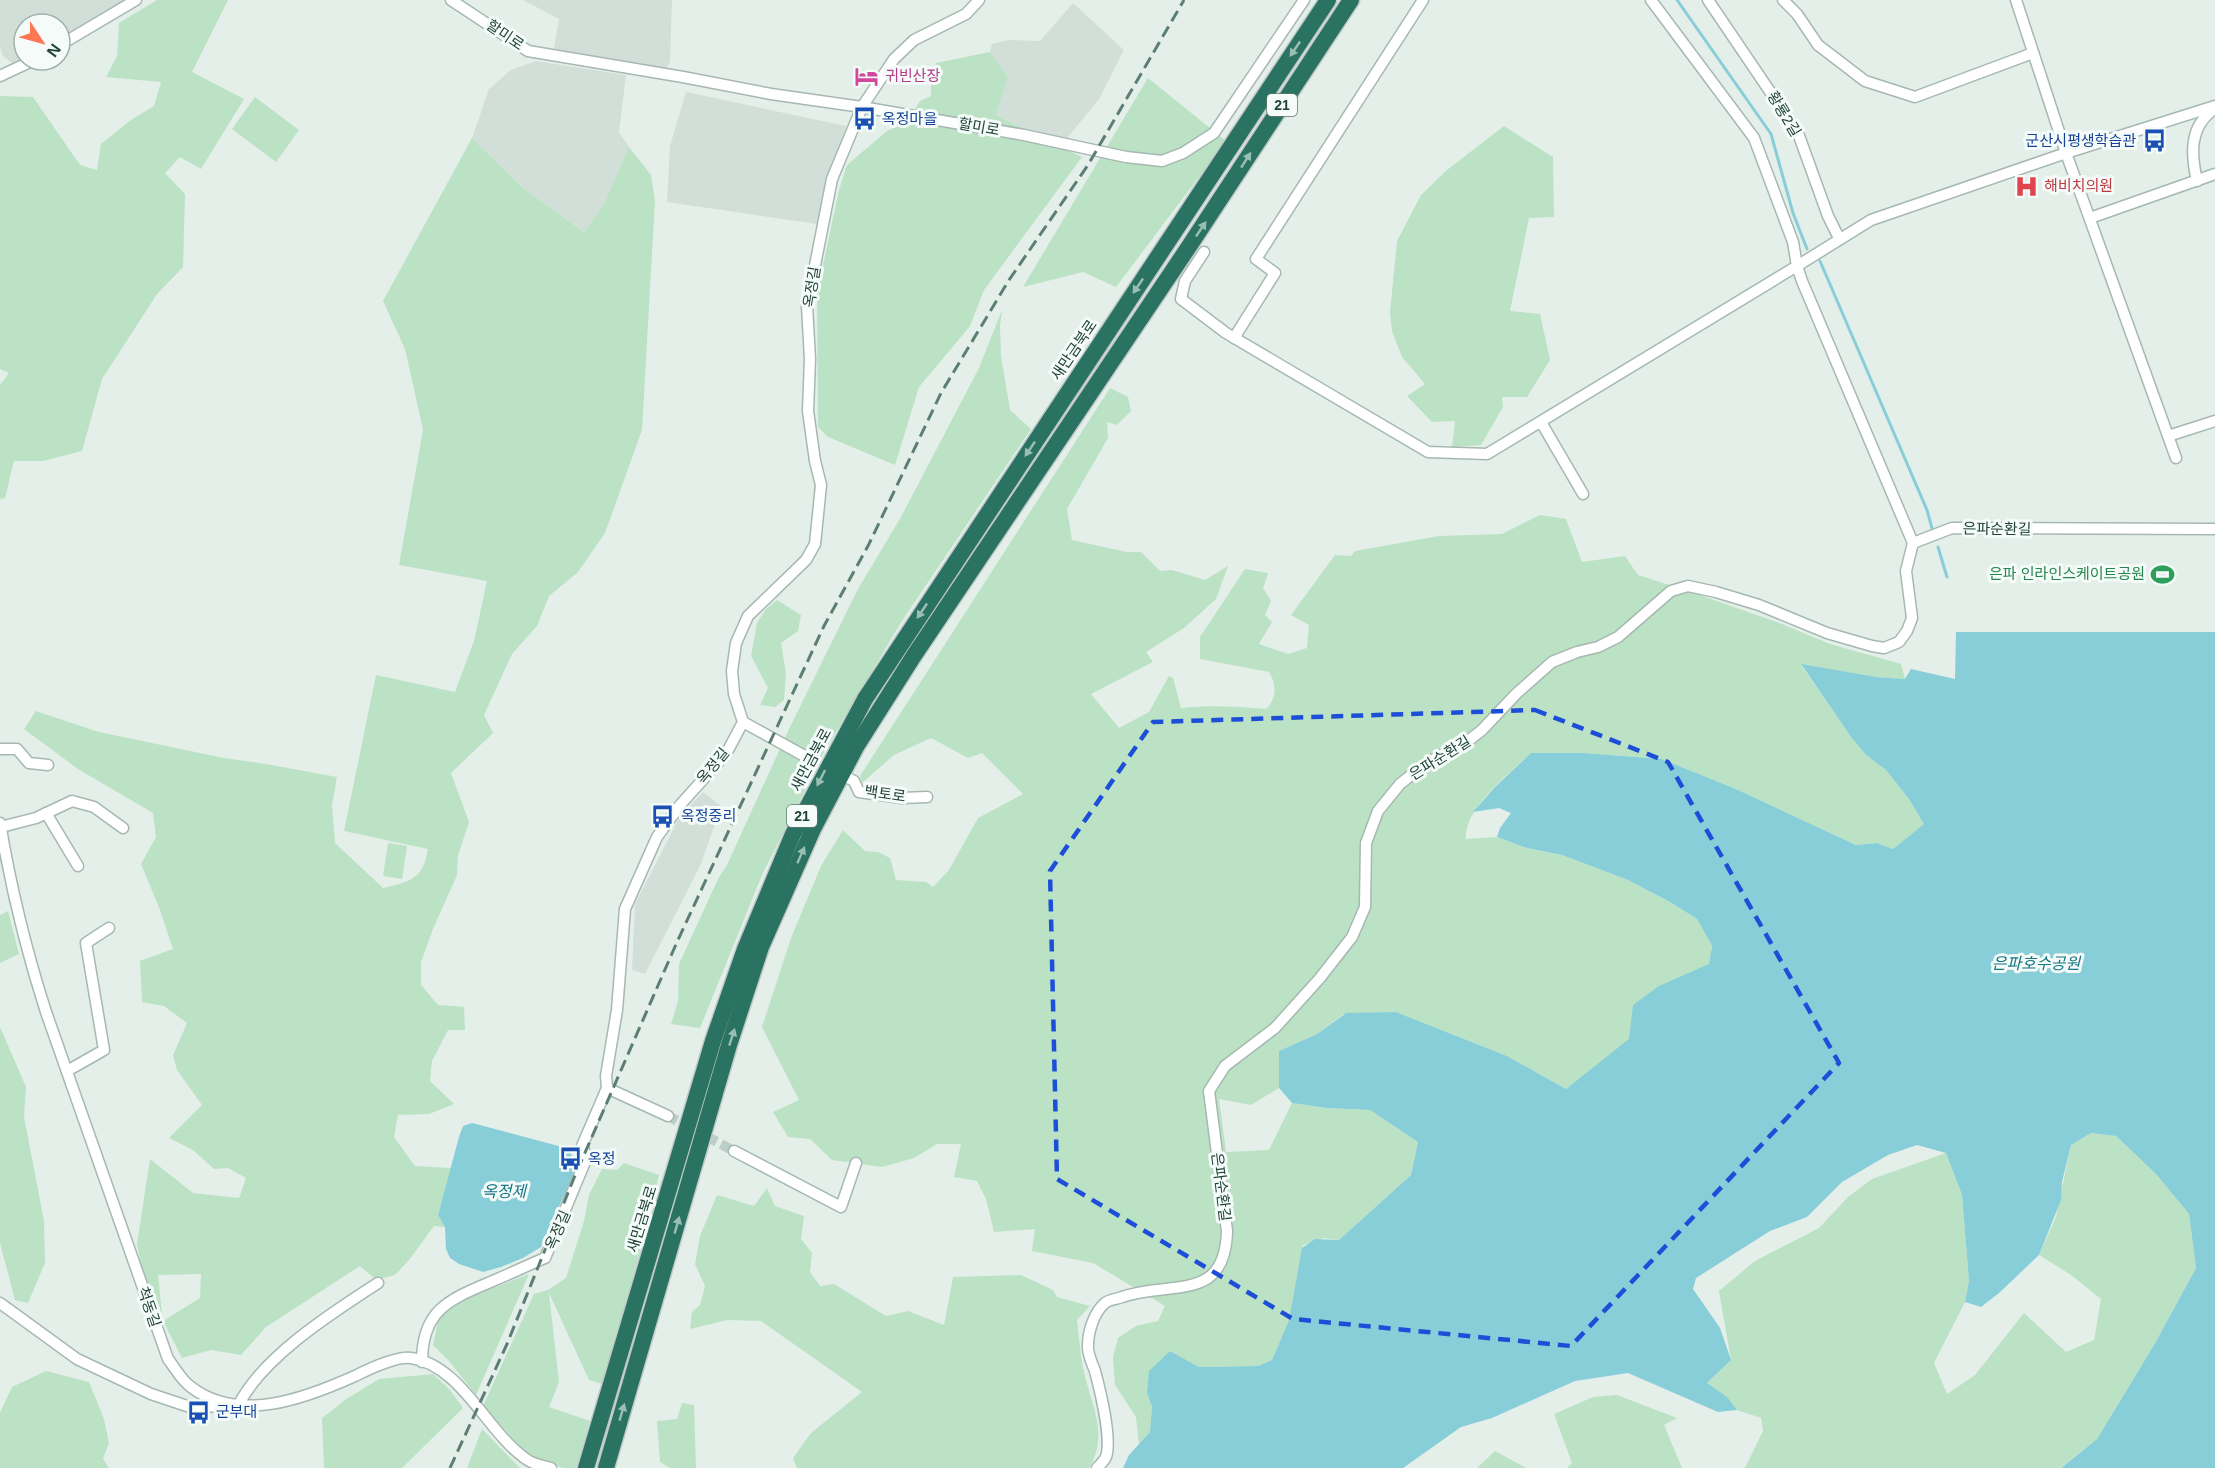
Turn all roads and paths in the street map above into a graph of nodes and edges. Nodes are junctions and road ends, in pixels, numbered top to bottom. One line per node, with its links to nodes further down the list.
1 (136, 0): 12 (street)
2 (451, 0): 14 (street, 할미로)
3 (979, 0): 14 (street, 옥정길)
4 (1304, 0): 14 (street, 할미로)
5 (1328, 0): 52 (highway, 새만금북로 / 21, one-way to 52)
6 (1351, 0): 21 (highway, 21, one-way to 6)
7 (1423, 0): 23 (street)
8 (1651, 0): 22 (street)
9 (1708, 0): 20 (street, 황룡2길)
10 (1783, 0): 13 (street)
11 (2016, 0): 13 (street)
12 (72, 38)
13 (2033, 53): 16 (street)
14 (862, 107): 31 (street, 옥정길)
15 (2215, 107): 16 (street); 18 (street)
16 (2066, 153): 19 (street); 20 (street)
17 (2215, 174): 18 (street)
18 (2197, 181): 19 (street)
19 (2090, 218): 26 (street)
20 (1839, 238): 22 (street)
21 (1196, 250): 23 (street); 53 (highway, 21, one-way to 21)
22 (1797, 266): 24 (street); 30 (street)
23 (1234, 338): 24 (street)
24 (1541, 422): 28 (street)
25 (2215, 422): 26 (street)
26 (2168, 436): 27 (street)
27 (2176, 458)
28 (1583, 494)
29 (2215, 529): 30 (street, 은파순환길)
30 (1913, 543): 54 (street, 은파순환길)
31 (742, 722): 33 (street); 43 (street, 옥정길)
32 (0, 749): 34 (street)
33 (810, 759)
34 (48, 765)
35 (850, 779): 36 (street, 백토로)
36 (927, 797)
37 (46, 813): 38 (street); 39 (street); 40 (street)
38 (123, 828)
39 (1, 830): 42 (street, 척동길)
40 (78, 866)
41 (109, 928): 42 (street)
42 (67, 1071): 50 (street, 척동길)
43 (607, 1088): 44 (street); 49 (street, 옥정길)
44 (668, 1116)
45 (734, 1151): 46 (street)
46 (856, 1163)
47 (378, 1283): 50 (street)
48 (0, 1303): 50 (street)
49 (422, 1362): 50 (street, 척동길); 51 (street, 척동길)
50 (238, 1406)
51 (551, 1468)
52 (586, 1468)
53 (606, 1468)
54 (1097, 1468)

